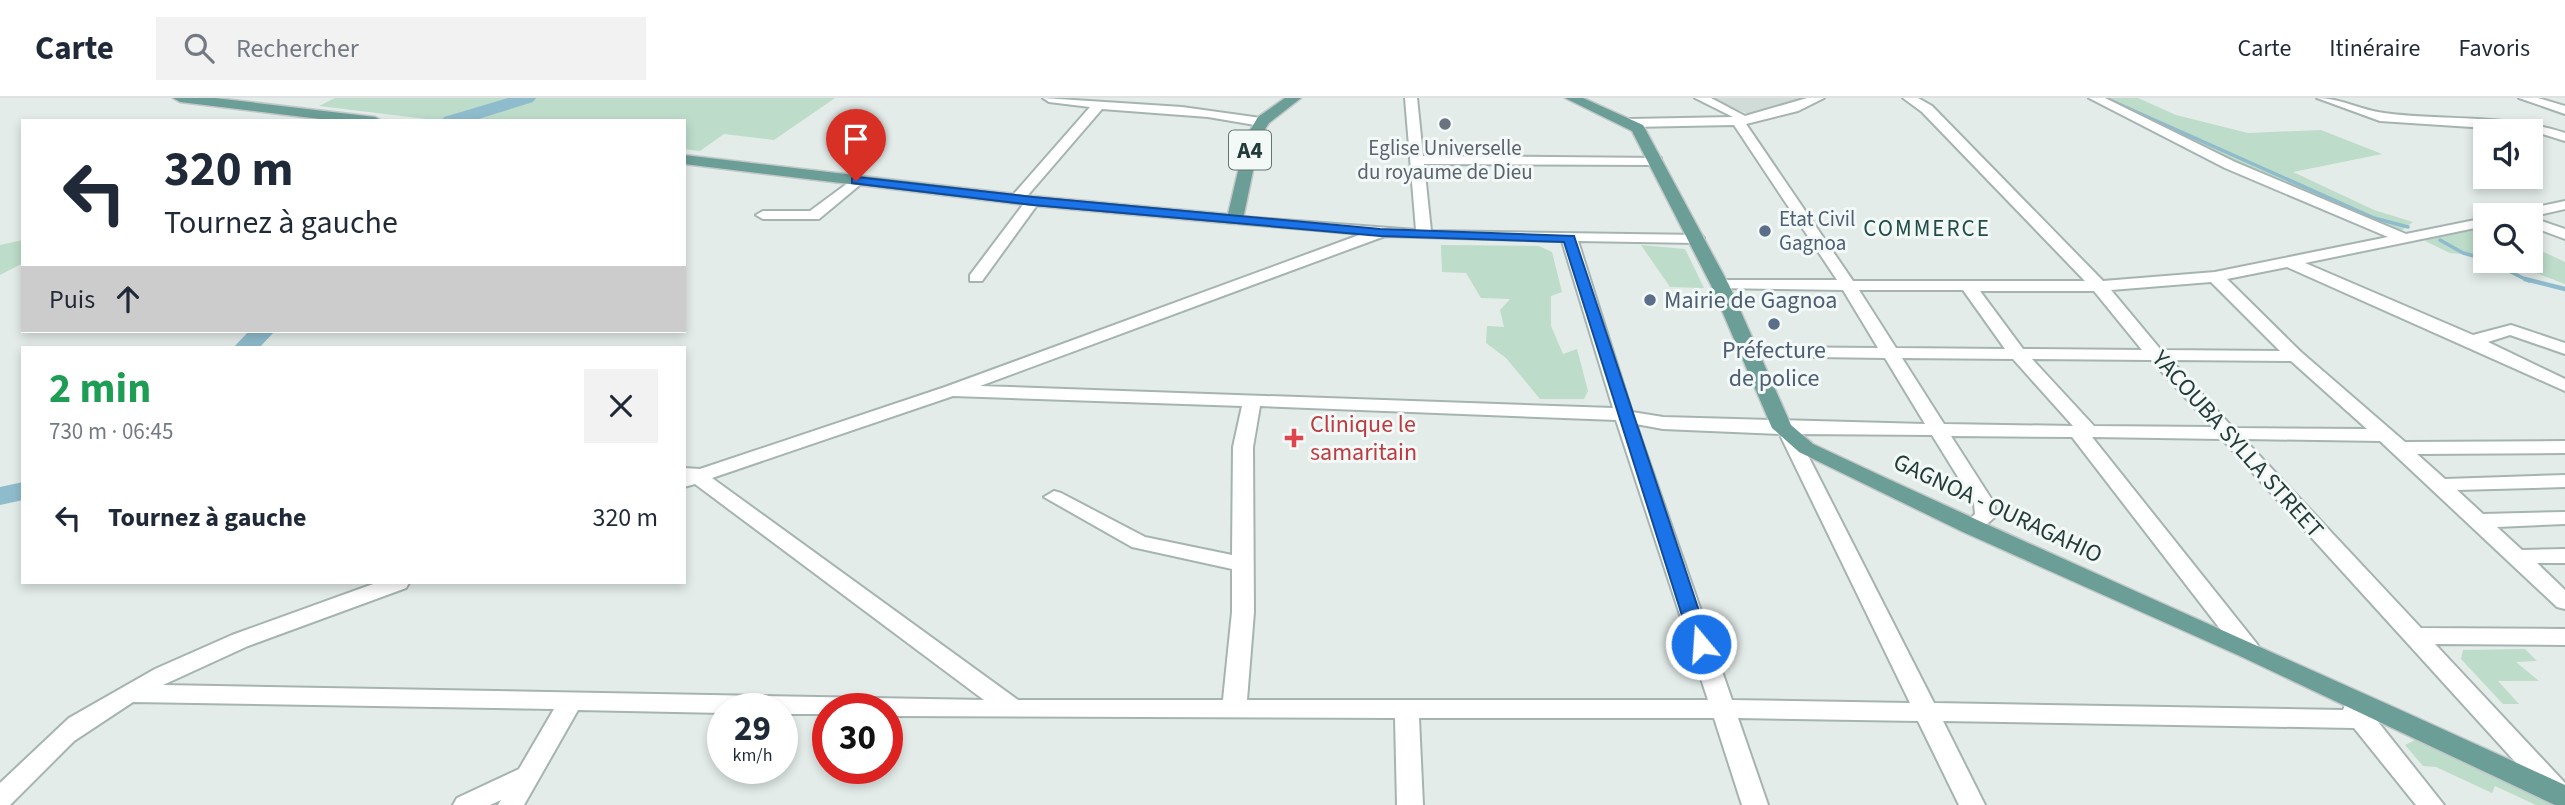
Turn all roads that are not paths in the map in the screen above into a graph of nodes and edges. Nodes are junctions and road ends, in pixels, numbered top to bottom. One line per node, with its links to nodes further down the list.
1 (180, 98): 14 (main road)
2 (1049, 98): 12 (street)
3 (1294, 98): 16 (main road, A4)
4 (1411, 98): 24 (street)
5 (1572, 98): 17 (main road)
6 (1700, 98): 18 (street)
7 (1818, 98): 18 (street)
8 (1909, 98): 46 (street, YACOUBA SYLLA STREET)
9 (2095, 98): 39 (street)
10 (2323, 98): 19 (street)
11 (2525, 98): 13 (street)
12 (1098, 106): 16 (street); 27 (street)
13 (2565, 110)
14 (358, 119)
15 (2565, 120): 20 (street)
16 (1261, 122): 31 (main road, A4)
17 (1630, 123): 18 (street); 25 (main road)
18 (1739, 123): 44 (street)
19 (2473, 123)
20 (2543, 125)
21 (2543, 130): 22 (street)
22 (2565, 137)
23 (686, 159): 26 (main road)
24 (1416, 160): 25 (street); 35 (street)
25 (1656, 161): 38 (main road)
26 (856, 181): 27 (main road); 30 (street)
27 (1025, 200): 31 (main road); 42 (street)
28 (2565, 205): 29 (street)
29 (2543, 210)
30 (763, 215)
31 (1235, 219): 34 (street)
32 (2473, 224): 39 (street)
33 (2543, 226): 36 (street)
34 (1380, 233): 35 (street); 55 (street)
35 (1424, 234): 37 (street)
36 (2565, 234)
37 (1569, 238): 38 (street); 57 (street)
38 (1696, 238): 43 (main road)
39 (2403, 238): 40 (street)
40 (2288, 262): 41 (street); 47 (street)
41 (2215, 277): 46 (street); 53 (street)
42 (976, 278)
43 (1720, 285): 44 (street); 49 (main road)
44 (1847, 286): 45 (street); 50 (street)
45 (1968, 286): 46 (street); 51 (street)
46 (2099, 286): 52 (street, YACOUBA SYLLA STREET)
47 (2472, 341): 48 (street); 54 (street)
48 (2565, 349)
49 (1750, 352): 50 (street); 60 (main road)
50 (1888, 353): 51 (street); 58 (street)
51 (2018, 354): 52 (street); 59 (street)
52 (2156, 355): 53 (street); 61 (street, YACOUBA SYLLA STREET)
53 (2295, 356): 62 (street)
54 (2565, 386)
55 (951, 391): 56 (street); 65 (street)
56 (1252, 401): 57 (street); 74 (street)
57 (1624, 415): 60 (street); 86 (street)
58 (1937, 430): 59 (street); 60 (street); 71 (street)
59 (2083, 432): 61 (street); 79 (street)
60 (1786, 433): 71 (main road, GAGNOA - OURAGAHIO); 87 (street)
61 (2228, 434): 62 (street); 77 (street, YACOUBA SYLLA STREET)
62 (2382, 435): 64 (street)
63 (2565, 447): 64 (street)
64 (2400, 448): 67 (street)
65 (689, 475): 84 (street)
66 (2565, 481): 67 (street)
67 (2437, 485): 70 (street)
68 (1054, 497): 74 (street)
69 (2565, 518): 70 (street)
70 (2476, 521): 73 (street)
71 (1971, 527): 79 (main road, GAGNOA - OURAGAHIO)
72 (2565, 556): 73 (street)
73 (2515, 557): 76 (street)
74 (1243, 564): 83 (street)
75 (395, 584): 80 (street)
76 (2564, 600)
77 (2414, 636): 78 (street); 90 (street, YACOUBA SYLLA STREET)
78 (2565, 637)
79 (2249, 650): 81 (main road, GAGNOA - OURAGAHIO)
80 (131, 693): 82 (street); 91 (street)
81 (2342, 695): 88 (street); 90 (main road, GAGNOA - OURAGAHIO)
82 (570, 703): 84 (street); 89 (street)
83 (1234, 708): 84 (street); 85 (street)
84 (1013, 709)
85 (1407, 709): 86 (street); 94 (street)
86 (1723, 709): 87 (street); 95 (street)
87 (1925, 712): 88 (street); 96 (street)
88 (2362, 719): 97 (street)
89 (529, 775): 92 (street); 93 (street)
90 (2563, 796)
91 (0, 799)
92 (466, 805)
93 (511, 805)
94 (1410, 805)
95 (1755, 805)
96 (1972, 805)
97 (2431, 805)

